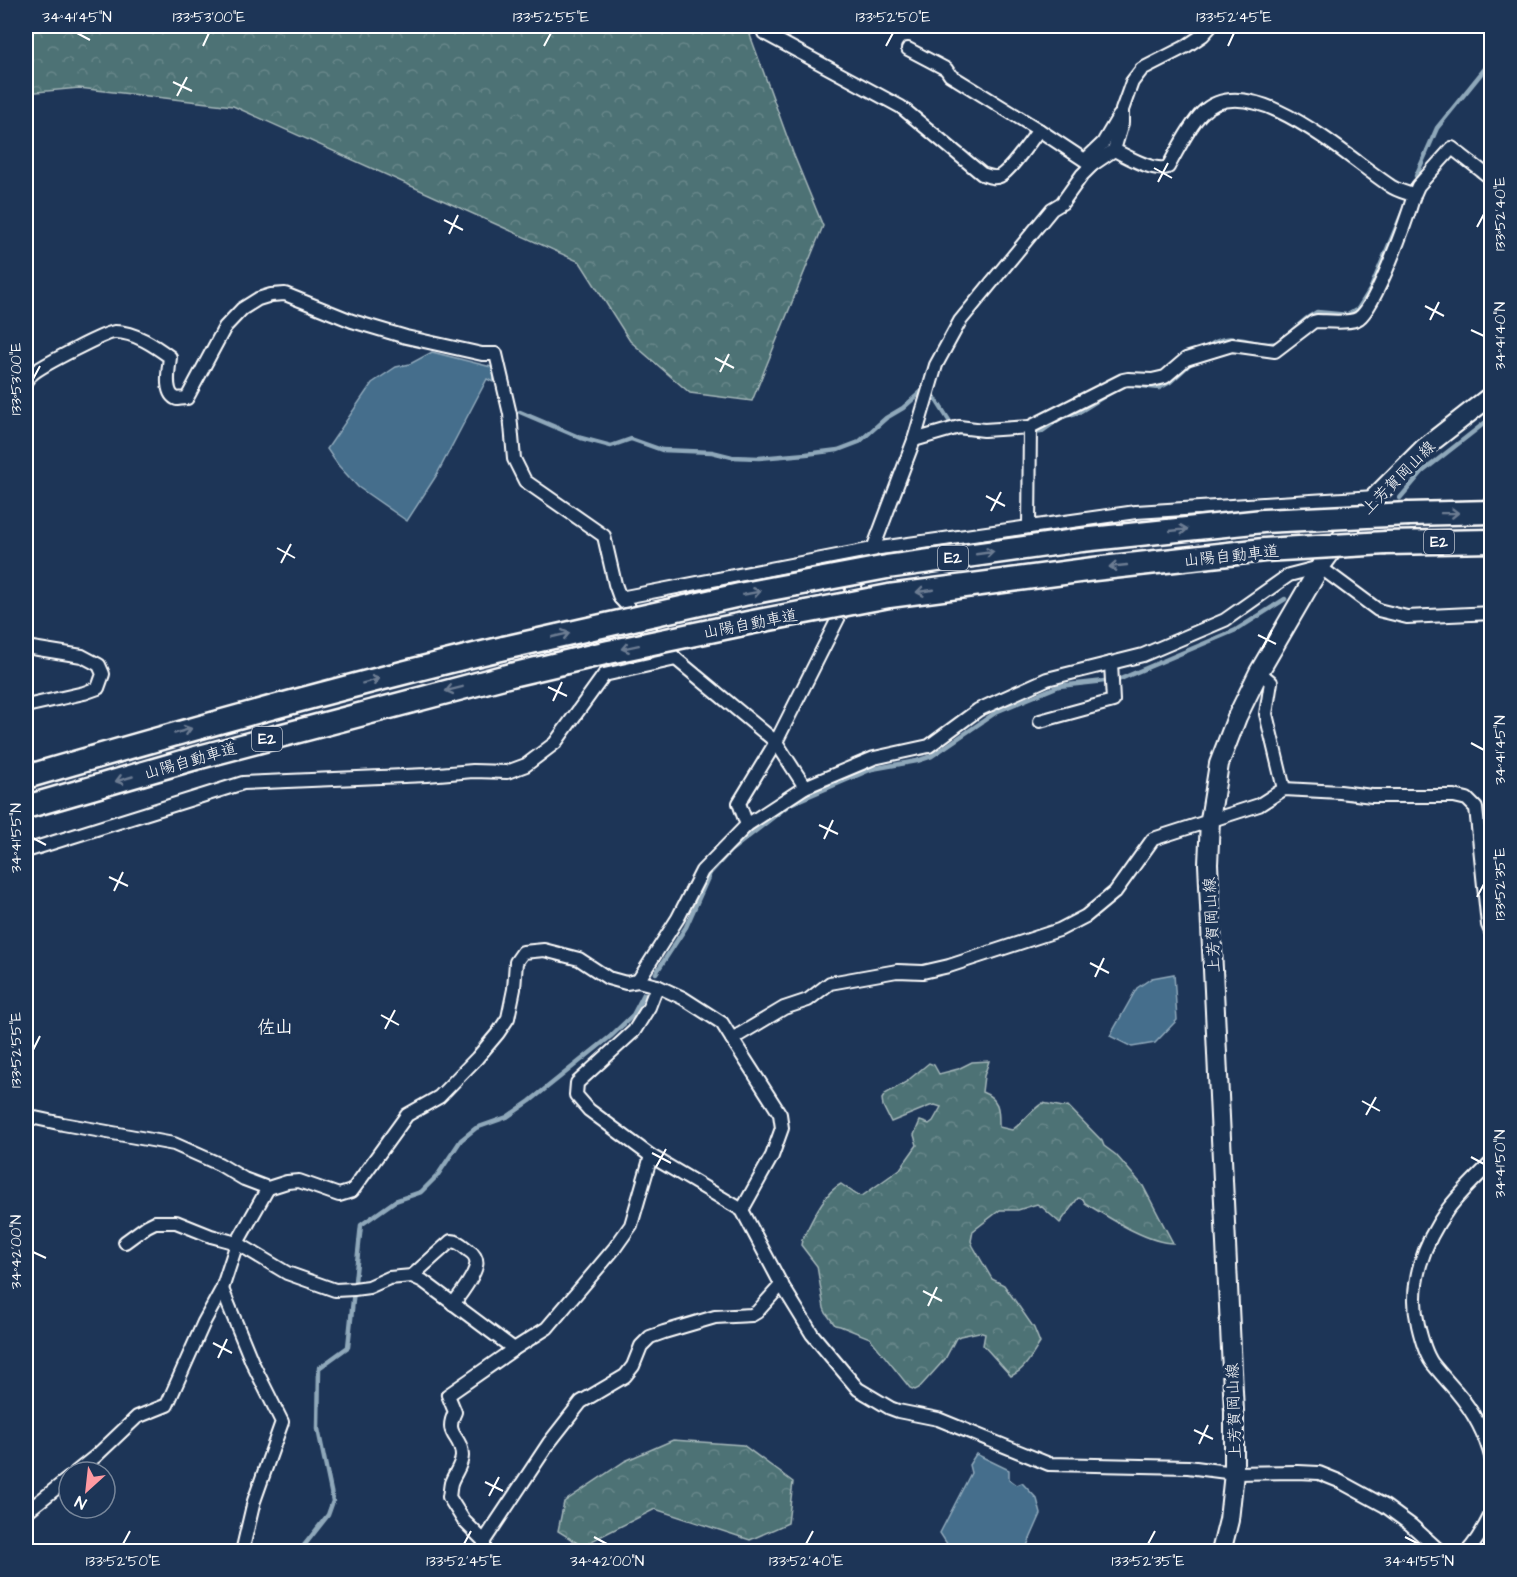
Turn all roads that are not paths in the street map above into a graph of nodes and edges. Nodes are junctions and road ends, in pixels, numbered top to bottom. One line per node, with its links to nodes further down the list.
1 (1211, 26): 4 (street)
2 (764, 33): 5 (street)
3 (908, 49): 5 (street)
4 (1122, 110): 6 (street); 7 (street)
5 (1039, 130): 7 (street)
6 (1114, 150): 7 (street); 9 (street)
7 (1089, 162): 13 (street)
8 (1491, 179): 9 (street)
9 (1413, 195): 12 (street)
10 (26, 381): 20 (street)
11 (1491, 396): 14 (main road, 上芳賀岡山線)
12 (1030, 431): 13 (street); 16 (street)
13 (914, 440): 18 (street)
14 (1375, 497): 16 (street); 19 (main road, 上芳賀岡山線)
15 (1491, 512): 29 (highway, 山陽自動車道 / E2, one-way to 15, bridge)
16 (1029, 527): 18 (street)
17 (1491, 541): 32 (highway, 山陽自動車道 / E2, one-way to 32, bridge)
18 (873, 549): 20 (street); 28 (street)
19 (1320, 567): 21 (street); 24 (street); 25 (main road, 上芳賀岡山線)
20 (620, 598): 23 (street)
21 (1491, 613)
22 (26, 647): 26 (street)
23 (676, 658): 28 (street); 35 (street)
24 (1111, 663): 27 (street); 30 (street)
25 (1260, 672): 31 (street); 33 (main road, 上芳賀岡山線)
26 (26, 706)
27 (1040, 721)
28 (776, 742): 30 (street); 34 (street)
29 (26, 777)
30 (805, 787): 34 (street)
31 (1284, 789): 33 (street); 36 (street)
32 (26, 807)
33 (1210, 820): 39 (street); 54 (main road, 上芳賀岡山線)
34 (747, 825): 37 (street)
35 (26, 851)
36 (1491, 934)
37 (638, 981): 38 (street); 43 (street)
38 (657, 987): 39 (street); 41 (street)
39 (732, 1039): 44 (street)
40 (26, 1116): 43 (street)
41 (651, 1156): 44 (street); 51 (street)
42 (1491, 1162): 53 (street)
43 (268, 1188): 46 (street)
44 (742, 1210): 48 (street)
45 (125, 1242): 46 (street)
46 (237, 1243): 47 (street); 49 (street)
47 (412, 1276): 50 (street); 50 (street)
48 (782, 1284): 54 (street); 58 (street)
49 (222, 1288): 52 (street); 59 (street)
50 (453, 1304): 51 (street)
51 (514, 1349): 58 (street)
52 (91, 1460)
53 (1491, 1460)
54 (1234, 1473): 60 (main road, 上芳賀岡山線); 61 (street)
55 (57, 1487): 56 (street)
56 (26, 1512)
57 (1491, 1512): 62 (street)
58 (484, 1548)
59 (242, 1551)
60 (1221, 1551)
61 (1441, 1551)
62 (1467, 1551)

